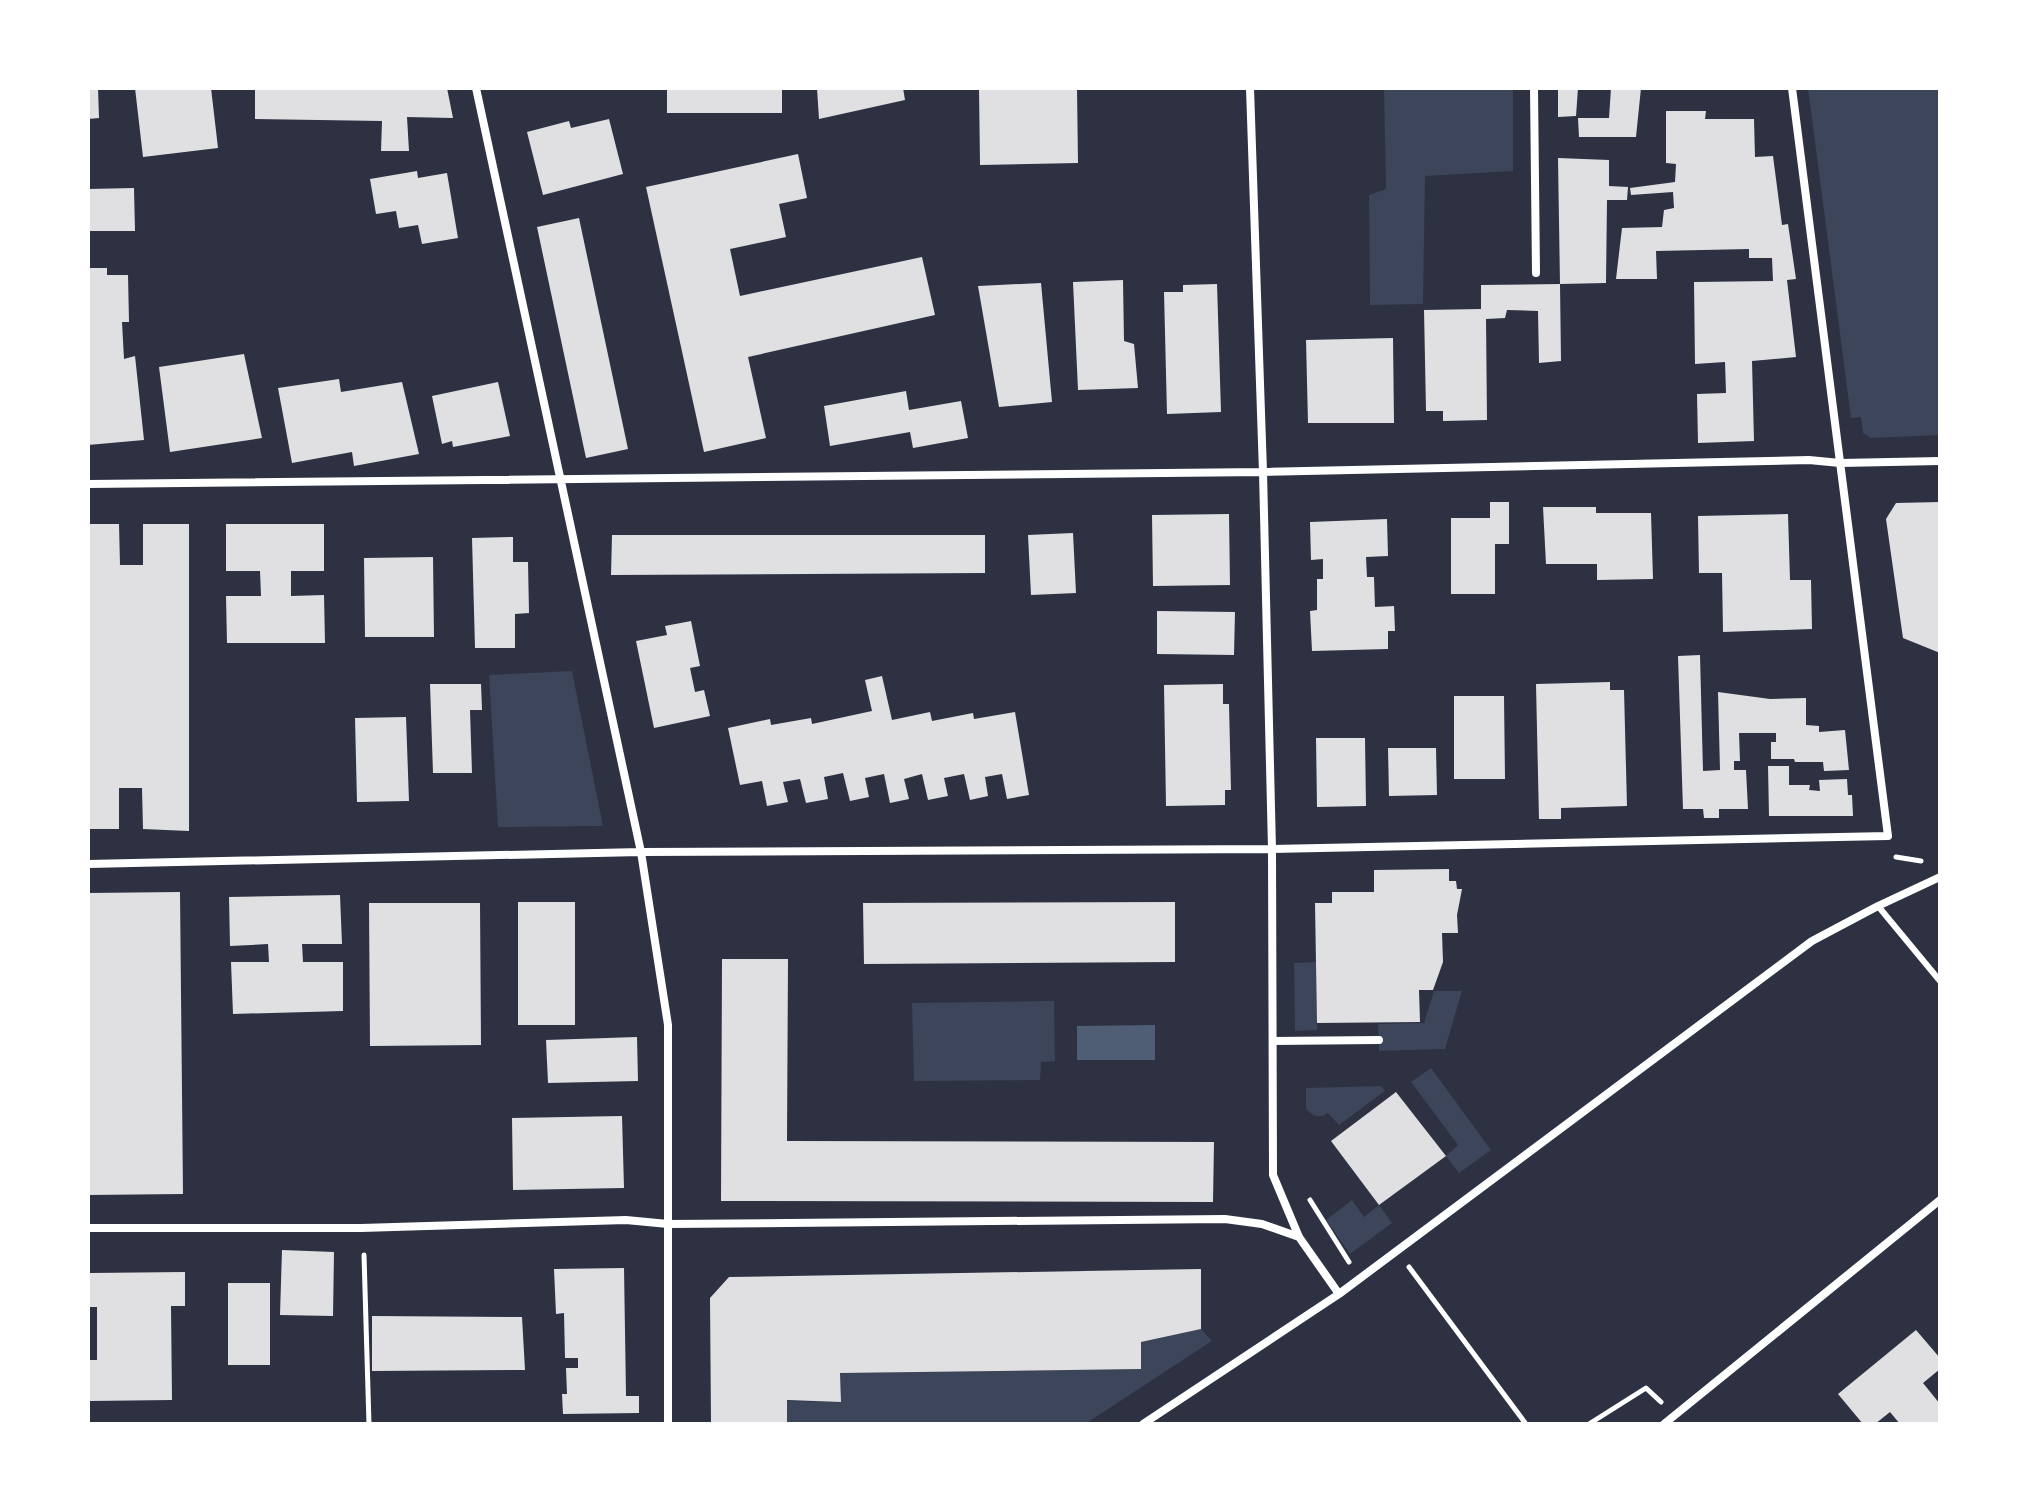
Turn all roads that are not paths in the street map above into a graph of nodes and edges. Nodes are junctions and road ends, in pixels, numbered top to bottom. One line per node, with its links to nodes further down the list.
1 (476, 88): 9 (street)
2 (1250, 88): 8 (street)
3 (1534, 88): 5 (street)
4 (1792, 88): 7 (street)
5 (1536, 273)
6 (1940, 461): 7 (street)
7 (1840, 463): 8 (street); 11 (street)
8 (1263, 472): 9 (street); 11 (street)
9 (561, 478): 10 (street); 12 (street)
10 (88, 484)
11 (1272, 849): 12 (street); 18 (street)
12 (641, 852): 13 (street); 20 (street)
13 (88, 864)
14 (1940, 877): 15 (street)
15 (1878, 906): 16 (lane); 23 (street)
16 (1940, 981)
17 (1379, 1040): 18 (street)
18 (1273, 1041): 22 (street)
19 (1940, 1200): 26 (street)
20 (668, 1224): 21 (street); 22 (street); 24 (street)
21 (88, 1228)
22 (1299, 1237): 23 (street)
23 (1339, 1294): 25 (street)
24 (668, 1424)
25 (1143, 1424)
26 (1664, 1424)

